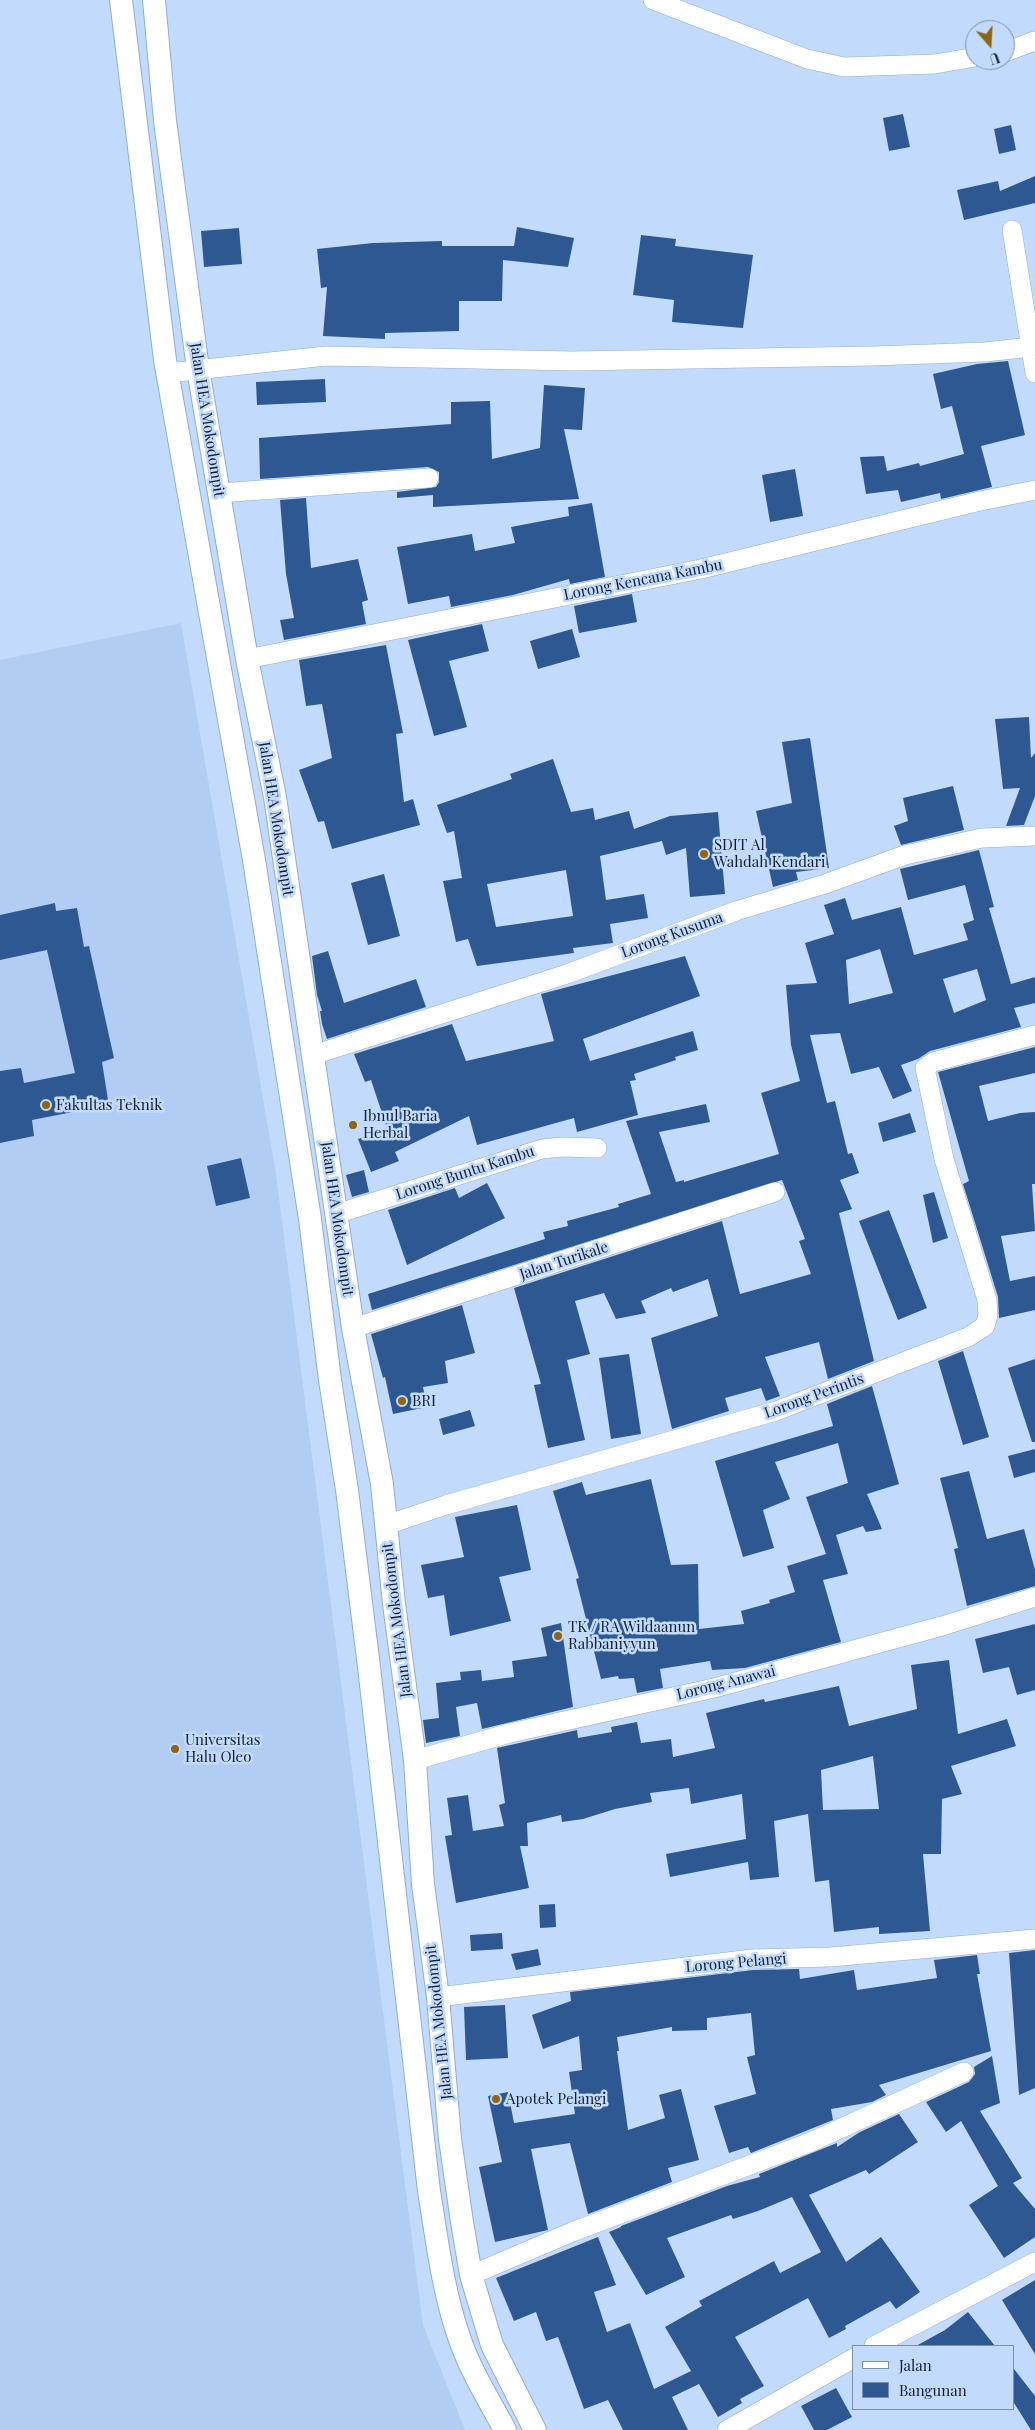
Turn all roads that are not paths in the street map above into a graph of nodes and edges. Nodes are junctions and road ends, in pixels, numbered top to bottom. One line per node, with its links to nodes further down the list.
1 (121, 0): 10 (street, Jalan HEA Mokodompit)
2 (154, 0): 9 (street, Jalan HEA Mokodompit)
3 (653, 0): 6 (street)
4 (1035, 42): 5 (street)
5 (1015, 49)
6 (965, 59)
7 (1012, 230): 8 (street)
8 (1031, 347): 9 (street); 11 (street)
9 (198, 369): 10 (street); 14 (street, Jalan HEA Mokodompit)
10 (168, 373): 18 (street, Jalan HEA Mokodompit)
11 (1035, 373)
12 (429, 478): 14 (street)
13 (1035, 490): 15 (street, Lorong Kencana Kambu)
14 (219, 493): 15 (street, Jalan HEA Mokodompit)
15 (248, 659): 17 (street, Jalan HEA Mokodompit)
16 (1035, 836): 20 (street, Lorong Kusuma)
17 (294, 928): 18 (street); 20 (street, Jalan HEA Mokodompit)
18 (265, 934): 28 (street, Jalan HEA Mokodompit)
19 (1035, 1035): 25 (street, Lorong Perintis)
20 (313, 1055): 23 (street, Jalan HEA Mokodompit)
21 (597, 1148): 23 (street, Lorong Buntu Kambu)
22 (775, 1192): 24 (street, Jalan Turikale)
23 (336, 1214): 24 (street, Jalan HEA Mokodompit)
24 (353, 1328): 25 (street, Jalan HEA Mokodompit)
25 (386, 1525): 27 (street, Jalan HEA Mokodompit)
26 (1035, 1597): 29 (street, Lorong Anawai)
27 (394, 1604): 28 (street); 29 (street, Jalan HEA Mokodompit)
28 (362, 1609): 32 (street, Jalan HEA Mokodompit)
29 (415, 1760): 31 (street, Jalan HEA Mokodompit)
30 (1035, 1939): 31 (street, Lorong Pelangi)
31 (438, 1997): 33 (street, Jalan HEA Mokodompit)
32 (412, 2055): 33 (street); 39 (street, Jalan HEA Mokodompit)
33 (444, 2055): 36 (street, Jalan HEA Mokodompit)
34 (964, 2072): 36 (street)
35 (1035, 2262): 37 (street)
36 (471, 2275): 40 (street, Jalan HEA Mokodompit)
37 (876, 2345)
38 (852, 2359): 41 (street)
39 (505, 2430)
40 (535, 2430)
41 (727, 2430)

